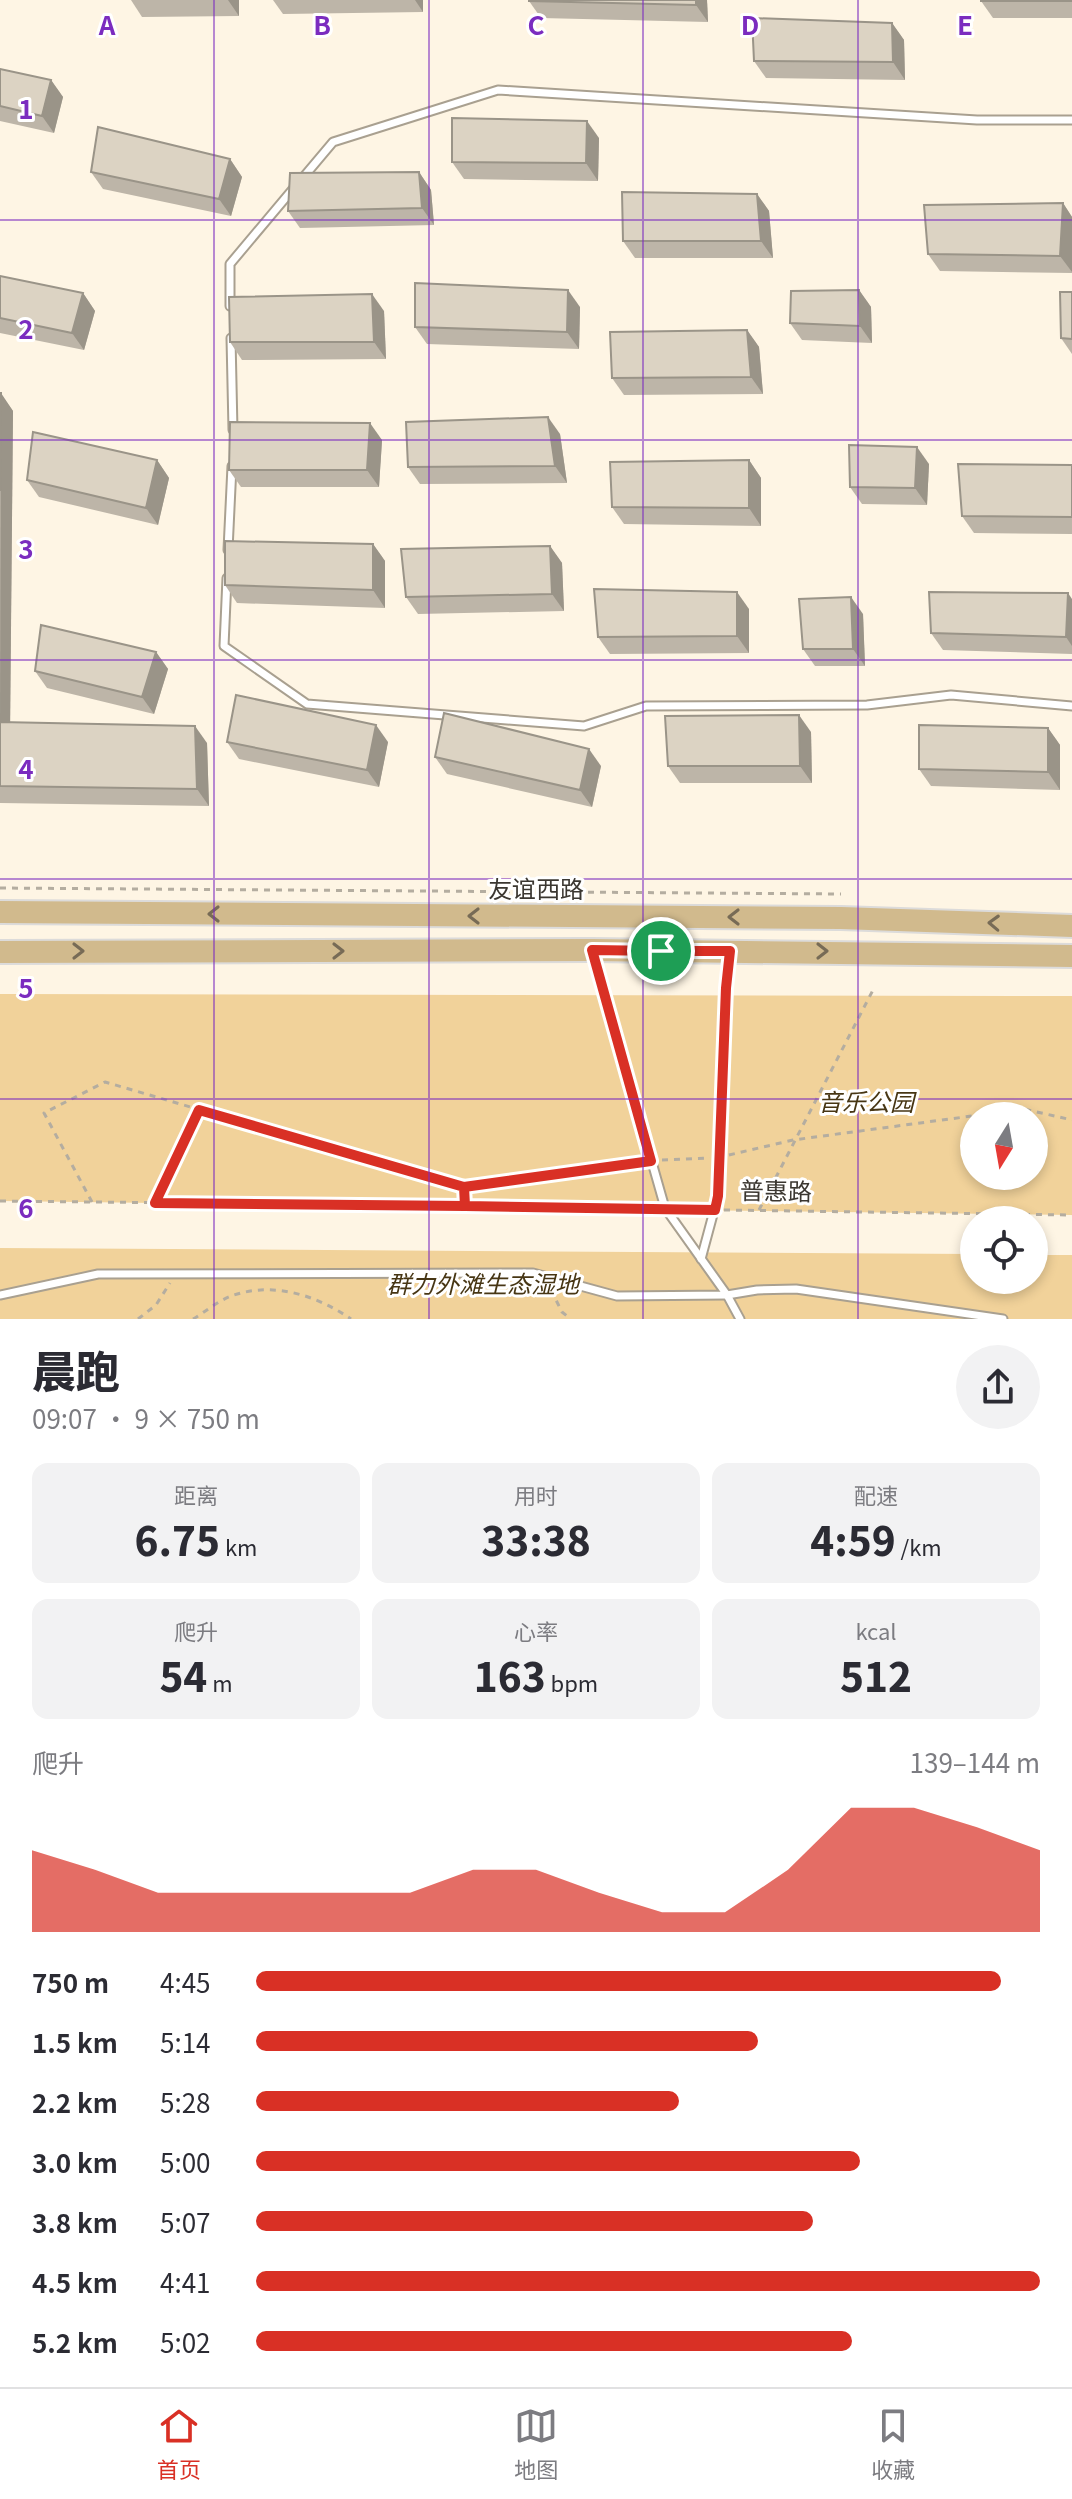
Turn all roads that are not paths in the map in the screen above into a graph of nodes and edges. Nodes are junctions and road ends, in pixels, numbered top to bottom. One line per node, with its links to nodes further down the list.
1 (1072, 120): 2 (lane)
2 (231, 311)
3 (231, 327): 4 (lane)
4 (233, 437)
5 (232, 452): 6 (lane)
6 (228, 557)
7 (227, 572): 8 (lane)
8 (1072, 706)
9 (0, 912): 10 (main road, 友谊西路, one-way to 9)
10 (1072, 926)
11 (592, 950): 12 (main road); 13 (main road, one-way to 11); 15 (lane)
12 (730, 951): 14 (main road, one-way to 14); 15 (lane)
13 (0, 952)
14 (1072, 956)
15 (701, 1259): 17 (lane)
16 (0, 1295): 17 (lane)
17 (727, 1295): 18 (lane); 19 (lane)
18 (740, 1319)
19 (1003, 1319)

